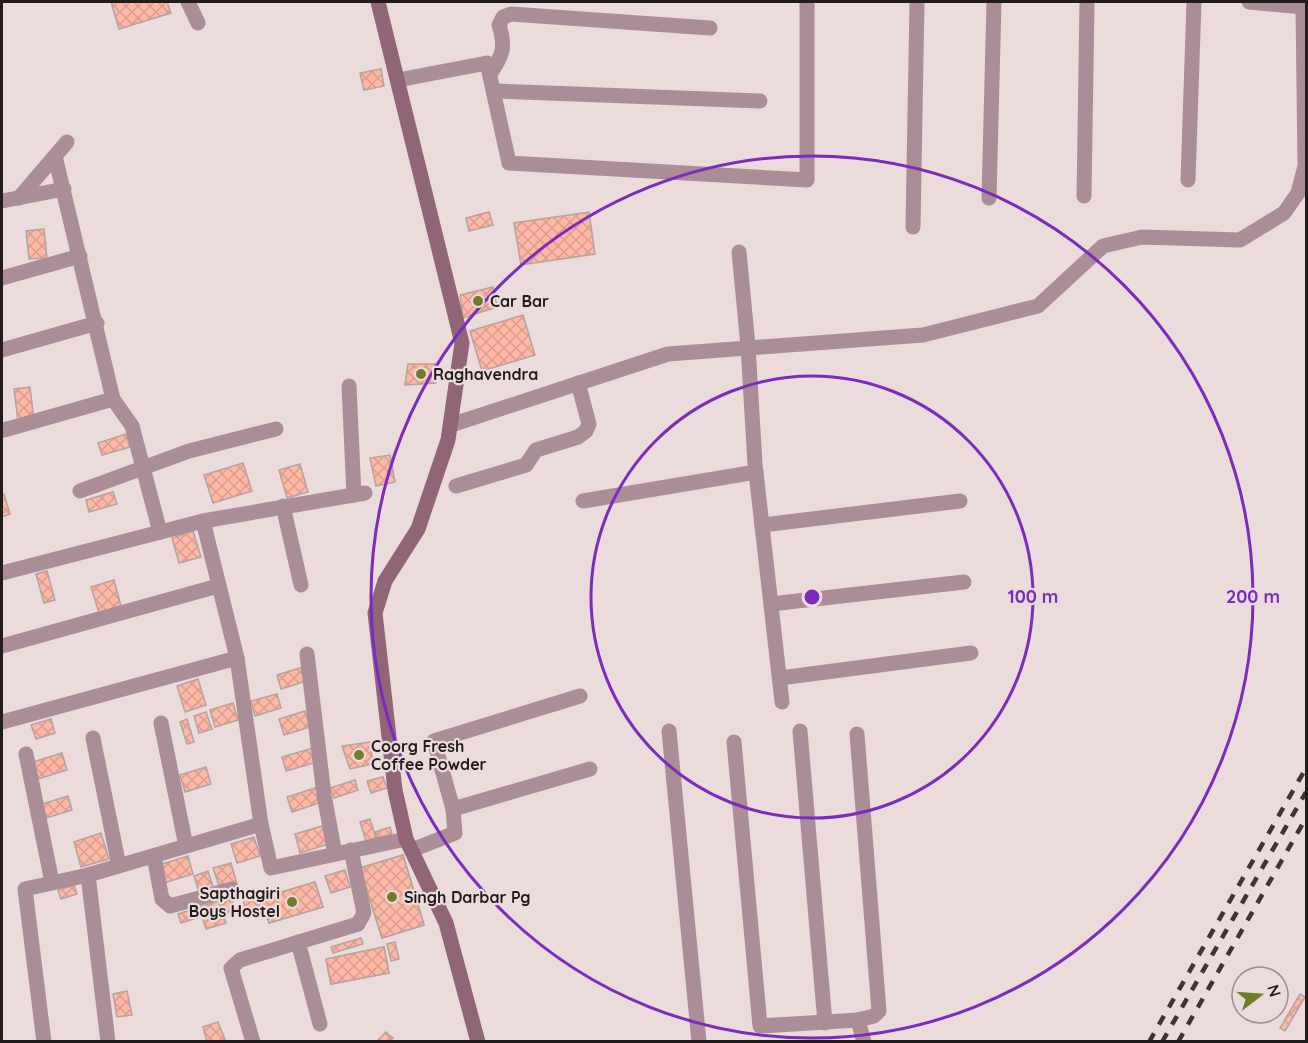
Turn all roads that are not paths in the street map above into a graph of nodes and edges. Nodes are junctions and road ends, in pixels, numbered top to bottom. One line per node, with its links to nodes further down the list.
1 (188, 2): 10 (street)
2 (378, 2): 13 (street)
3 (807, 2): 14 (street)
4 (917, 2): 24 (street)
5 (994, 2): 22 (street)
6 (1087, 2): 20 (street)
7 (1194, 2): 18 (street)
8 (1249, 2): 9 (street)
9 (1305, 7): 29 (street)
10 (198, 23)
11 (710, 28): 12 (street)
12 (490, 74): 13 (street); 14 (street)
13 (398, 80): 34 (street)
14 (495, 91): 15 (street)
15 (760, 101)
16 (67, 142): 17 (street)
17 (55, 156): 19 (street); 21 (street)
18 (1188, 180)
19 (64, 189): 21 (street); 26 (street)
20 (1084, 196)
21 (19, 198): 23 (street)
22 (990, 198)
23 (2, 201)
24 (913, 227)
25 (739, 252): 29 (street)
26 (80, 256): 27 (street); 28 (street)
27 (2, 278)
28 (97, 323): 30 (street); 33 (street)
29 (748, 346): 31 (street); 38 (street)
30 (2, 350)
31 (578, 383): 34 (street); 39 (street)
32 (349, 386): 43 (street)
33 (113, 399): 36 (street); 37 (street)
34 (451, 425): 70 (street)
35 (276, 429): 37 (street)
36 (4, 430)
37 (145, 467): 40 (street); 46 (street)
38 (756, 472): 41 (street); 45 (street)
39 (456, 486)
40 (80, 491)
41 (583, 501)
42 (960, 501): 45 (street)
43 (283, 506): 44 (street); 49 (street)
44 (203, 521): 46 (street); 50 (street)
45 (762, 525): 51 (street)
46 (160, 532): 47 (street)
47 (2, 573)
48 (964, 582): 51 (street)
49 (301, 585)
50 (218, 586): 52 (street); 55 (street)
51 (771, 604): 56 (street)
52 (2, 646)
53 (971, 653): 56 (street)
54 (307, 654): 73 (street)
55 (237, 658): 59 (street); 69 (street)
56 (780, 678): 58 (street)
57 (580, 696): 68 (street)
58 (782, 702)
59 (2, 722)
60 (162, 723): 71 (street)
61 (669, 731): 87 (street)
62 (801, 731): 81 (street)
63 (857, 734): 80 (street)
64 (93, 738): 75 (street)
65 (734, 742): 81 (street)
66 (26, 754): 77 (street)
67 (590, 769): 68 (street)
68 (453, 809): 70 (street)
69 (261, 824): 71 (street); 73 (street)
70 (409, 845): 72 (street); 86 (street)
71 (186, 846): 74 (street)
72 (351, 850): 73 (street); 79 (street)
73 (335, 854)
74 (154, 856): 75 (street); 78 (street)
75 (119, 866): 76 (street)
76 (88, 875): 77 (street); 84 (street)
77 (52, 882): 83 (street)
78 (232, 889)
79 (298, 942): 82 (street); 85 (street)
80 (858, 1020): 81 (street); 88 (street)
81 (825, 1023)
82 (320, 1024)
83 (44, 1041)
84 (108, 1041)
85 (253, 1041)
86 (478, 1041)
87 (699, 1041)
88 (864, 1041)

